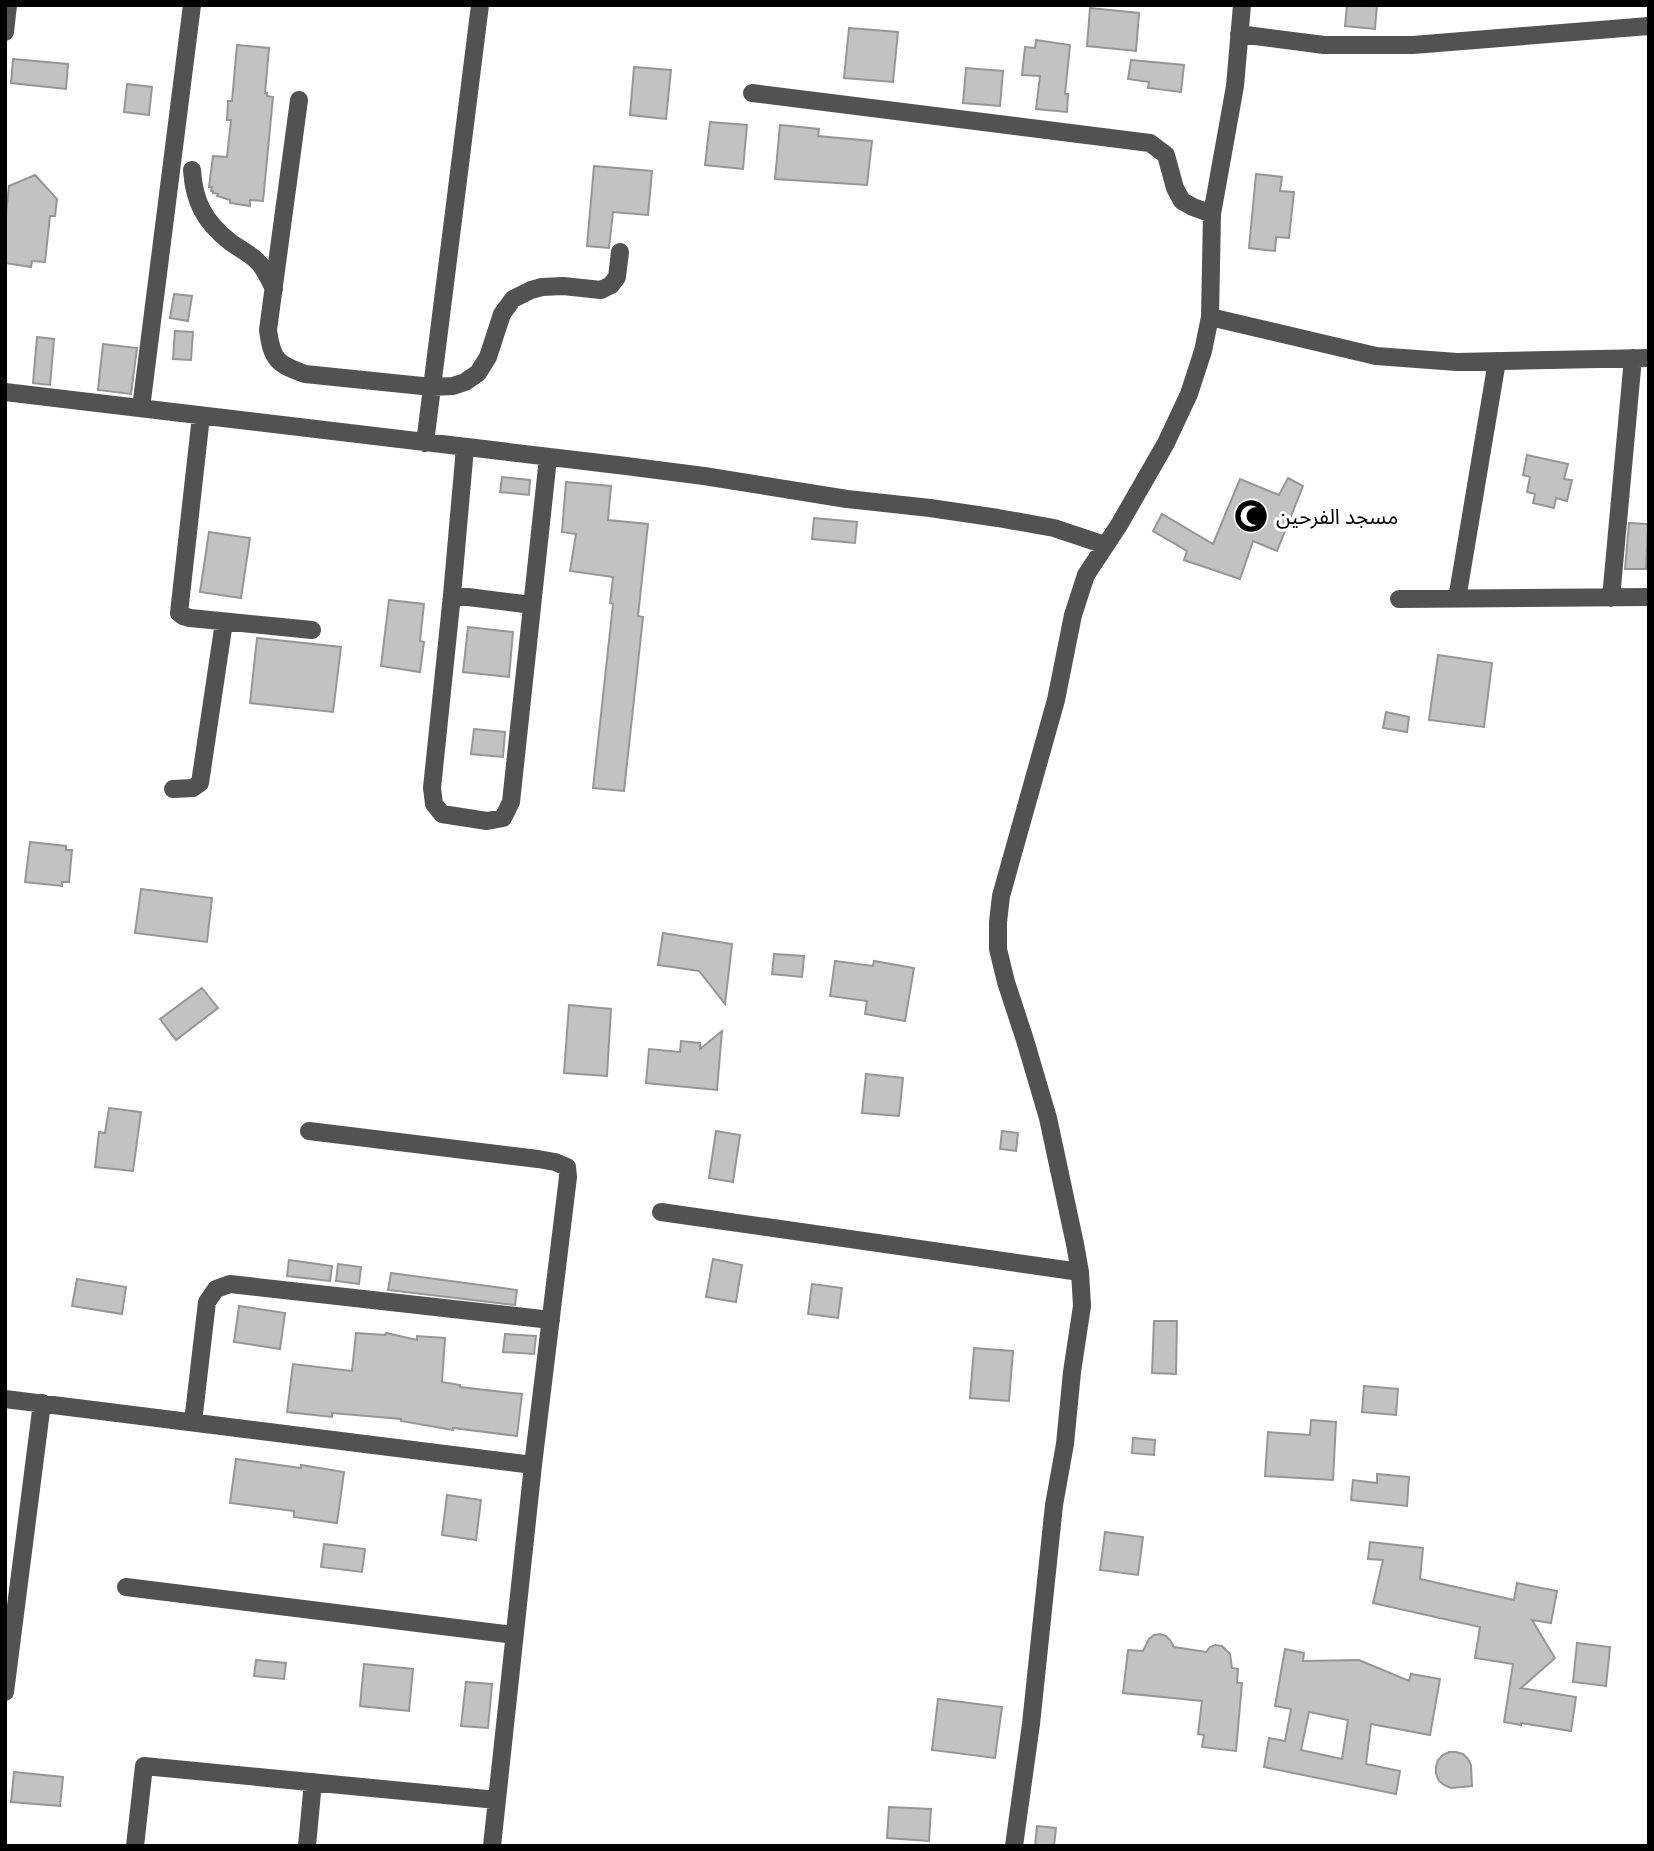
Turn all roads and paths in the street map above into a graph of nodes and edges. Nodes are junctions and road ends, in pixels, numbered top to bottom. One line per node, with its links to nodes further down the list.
1 (9, 5): 6 (street)
2 (192, 5): 19 (street)
3 (480, 5): 17 (street)
4 (1242, 5): 7 (street)
5 (1649, 26): 7 (street)
6 (5, 32)
7 (1239, 34): 11 (street)
8 (752, 93): 11 (street)
9 (299, 100): 13 (street)
10 (192, 170): 13 (street)
11 (1212, 214): 14 (street)
12 (620, 252): 17 (street)
13 (274, 289): 17 (street)
14 (1210, 317): 16 (street); 24 (street)
15 (1641, 358): 16 (street); 26 (street)
16 (1497, 361): 28 (street)
17 (432, 387): 21 (street)
18 (5, 392): 19 (street)
19 (141, 408): 20 (street)
20 (201, 416): 21 (street); 31 (street)
21 (425, 443): 22 (street)
22 (466, 448): 23 (street); 25 (street)
23 (548, 458): 24 (street); 30 (street)
24 (1105, 545): 36 (street)
25 (452, 595): 30 (street); 30 (street)
26 (1611, 597): 27 (street); 28 (street)
27 (1649, 597)
28 (1457, 598): 29 (street)
29 (1399, 599)
30 (532, 605)
31 (224, 622): 32 (street); 33 (street)
32 (312, 630)
33 (173, 789)
34 (309, 1131): 37 (street)
35 (661, 1212): 36 (street)
36 (1080, 1272): 50 (street)
37 (551, 1320): 40 (street); 41 (street)
38 (5, 1399): 39 (street)
39 (42, 1403): 40 (street); 44 (street)
40 (193, 1422): 41 (street)
41 (533, 1465): 43 (street)
42 (126, 1587): 43 (street)
43 (514, 1635): 46 (street)
44 (5, 1692)
45 (313, 1782): 46 (street); 47 (street); 48 (street)
46 (497, 1800): 49 (street)
47 (135, 1846)
48 (307, 1846)
49 (492, 1846)
50 (1014, 1846)

